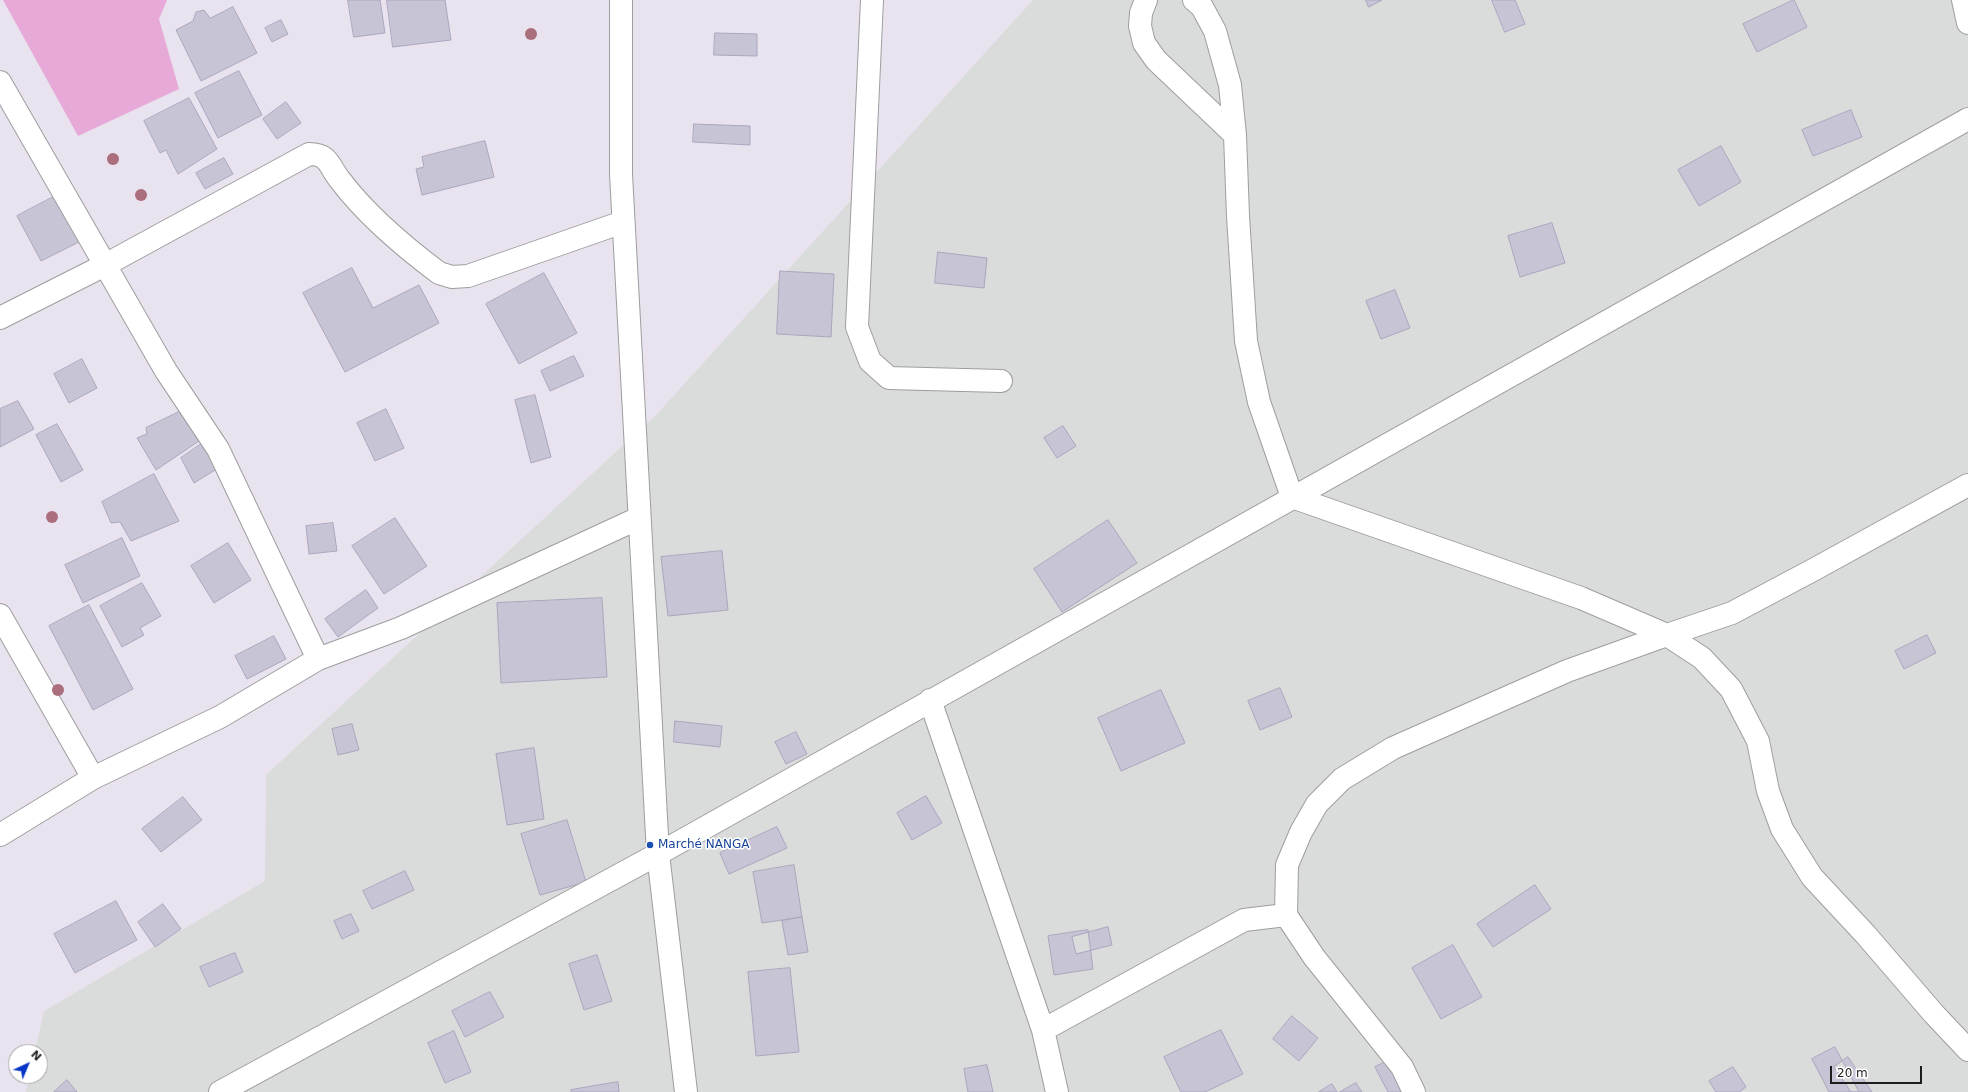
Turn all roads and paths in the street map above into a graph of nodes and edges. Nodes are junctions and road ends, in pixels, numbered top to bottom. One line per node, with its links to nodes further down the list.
1 (621, 0): 10 (street)
2 (872, 0): 13 (street)
3 (1146, 0): 9 (street)
4 (1194, 0): 9 (street)
5 (1962, 0): 6 (street)
6 (1968, 23)
7 (0, 82): 11 (street)
8 (1968, 119): 15 (street)
9 (1236, 135): 15 (street)
10 (623, 222): 11 (street); 16 (street)
11 (105, 265): 12 (street); 19 (street)
12 (0, 318)
13 (1001, 381)
14 (1968, 485): 18 (street)
15 (1292, 498): 18 (street); 20 (street)
16 (639, 518): 19 (street); 23 (street)
17 (0, 615): 21 (street)
18 (1667, 635): 24 (street); 26 (street)
19 (318, 659): 21 (street)
20 (930, 700): 23 (street); 25 (street)
21 (93, 778): 22 (street)
22 (0, 835)
23 (658, 854): 27 (street); 28 (street)
24 (1286, 914): 25 (street); 30 (street)
25 (1044, 1030): 29 (street)
26 (1968, 1050)
27 (220, 1092)
28 (686, 1092)
29 (1058, 1092)
30 (1414, 1092)

